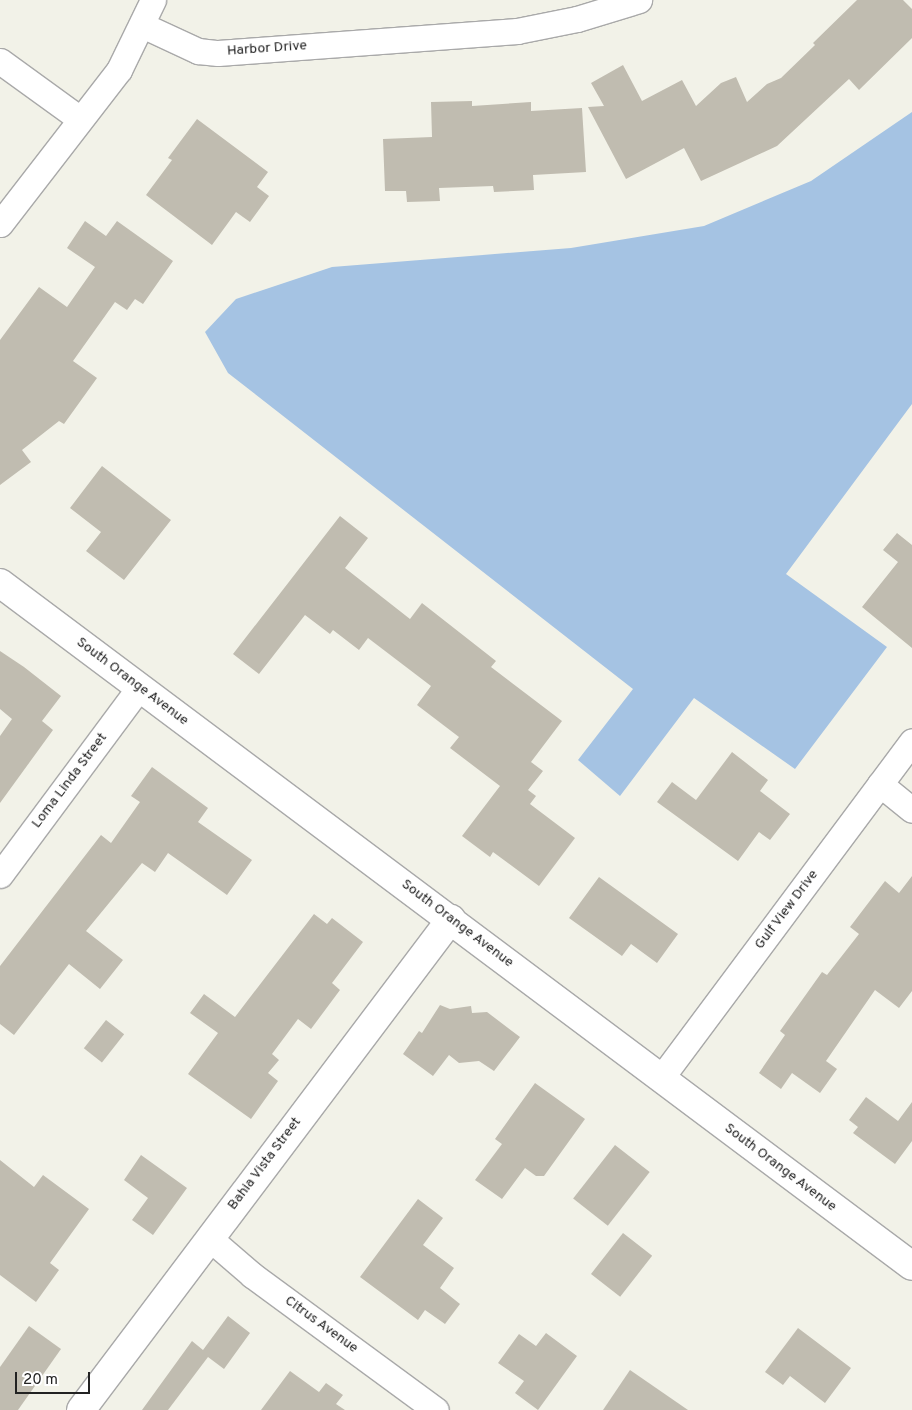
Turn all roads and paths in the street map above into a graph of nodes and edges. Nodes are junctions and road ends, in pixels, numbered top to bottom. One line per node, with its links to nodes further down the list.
1 (153, 0): 3 (street)
2 (639, 0): 3 (street, Harbor Drive)
3 (142, 25): 5 (street)
4 (0, 61): 5 (street)
5 (80, 119): 6 (street)
6 (0, 224)
7 (0, 583): 8 (street, South Orange Avenue)
8 (140, 688): 12 (street, Loma Linda Street); 13 (street, South Orange Avenue)
9 (912, 741): 10 (street, Gulf View Drive)
10 (880, 784): 11 (street); 14 (street, Gulf View Drive)
11 (912, 810)
12 (0, 875)
13 (451, 919): 14 (street, South Orange Avenue); 15 (street, Bahia Vista Street)
14 (661, 1078): 16 (street, South Orange Avenue)
15 (209, 1238): 17 (street, Bahia Vista Street); 18 (street, Citrus Avenue)
16 (912, 1266)
17 (80, 1410)
18 (436, 1410)

